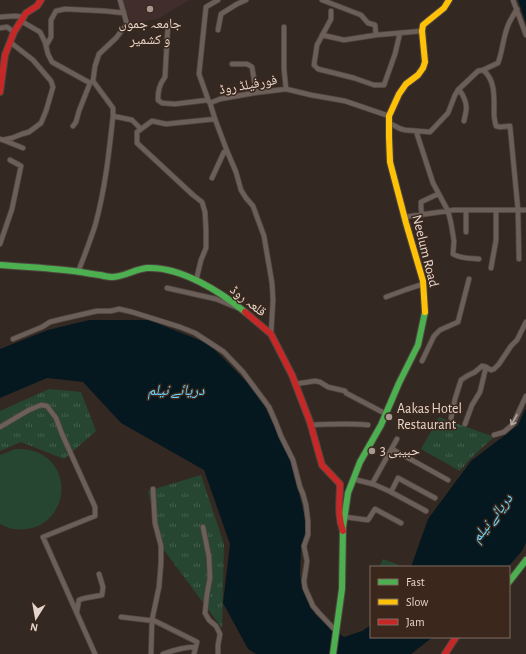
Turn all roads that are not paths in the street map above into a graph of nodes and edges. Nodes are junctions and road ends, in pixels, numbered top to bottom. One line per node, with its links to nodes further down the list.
1 (41, 0): 12 (main road)
2 (120, 0): 10 (street)
3 (218, 0): 32 (street)
4 (246, 0): 16 (street)
5 (322, 0): 21 (street)
6 (449, 0): 17 (main road)
7 (513, 0): 8 (street)
8 (517, 10): 22 (street); 26 (street)
9 (331, 11): 20 (street)
10 (124, 13): 24 (street); 27 (street)
11 (0, 17): 12 (street)
12 (23, 19): 18 (main road); 24 (street)
13 (168, 24): 32 (street)
14 (284, 27): 28 (street)
15 (0, 28): 18 (street)
16 (218, 30)
17 (422, 31): 19 (street); 34 (main road, Neelum Road)
18 (14, 32): 23 (main road)
19 (400, 33): 20 (street); 21 (street)
20 (322, 35): 21 (street)
21 (376, 35)
22 (526, 35)
23 (10, 42): 30 (main road); 41 (street)
24 (46, 46): 27 (street)
25 (232, 64): 31 (street)
26 (483, 70): 29 (street); 49 (street)
27 (92, 82): 33 (street); 38 (street)
28 (286, 89): 31 (street, فورفیلڈ روڈ); 34 (street, فورفیلڈ روڈ)
29 (458, 90): 36 (street); 40 (street)
30 (0, 92)
31 (256, 92): 32 (street, فورفیلڈ روڈ)
32 (209, 101): 35 (street, فورفیلڈ روڈ)
33 (113, 116): 39 (street); 60 (street)
34 (389, 116): 37 (main road, Neelum Road)
35 (215, 119): 39 (street); 43 (street, فورفیلڈ روڈ)
36 (464, 121)
37 (389, 123): 40 (street); 53 (main road, Neelum Road)
38 (72, 126)
39 (141, 129): 62 (street)
40 (417, 131): 46 (street)
41 (1, 140): 42 (street)
42 (23, 148)
43 (227, 151): 45 (street); 68 (street, فورفیلڈ روڈ)
44 (10, 160): 55 (street)
45 (212, 178)
46 (438, 194): 51 (street); 52 (street)
47 (466, 210): 48 (street); 51 (street); 54 (street)
48 (496, 210): 49 (street); 59 (street)
49 (518, 210): 50 (street); 57 (street)
50 (526, 210)
51 (448, 211): 52 (street); 56 (street)
52 (422, 214): 53 (street)
53 (405, 217): 63 (main road, Neelum Road)
54 (466, 232)
55 (0, 244)
56 (479, 259)
57 (520, 259)
58 (0, 265): 60 (main road, قلعہ روڈ)
59 (491, 268)
60 (78, 272): 62 (main road, قلعہ روڈ)
61 (469, 279): 70 (street)
62 (196, 281): 66 (main road, قلعہ روڈ)
63 (423, 284): 65 (street); 74 (main road, Neelum Road)
64 (166, 288): 66 (street)
65 (386, 297)
66 (242, 309): 68 (main road, قلعہ روڈ)
67 (526, 322): 71 (street)
68 (271, 334): 72 (main road, قلعہ روڈ)
69 (13, 339): 100 (street)
70 (422, 361)
71 (486, 367): 75 (street); 76 (street)
72 (295, 384): 74 (street); 77 (main road, قلعہ روڈ)
73 (526, 396): 80 (street, one-way to 80)
74 (386, 414): 83 (main road, Neelum Road)
75 (452, 418)
76 (465, 424)
77 (311, 425): 78 (street); 93 (main road, قلعہ روڈ)
78 (368, 425)
79 (0, 426): 97 (street)
80 (494, 435)
81 (398, 439): 82 (street)
82 (392, 450): 84 (street); 85 (street)
83 (353, 479): 85 (street); 90 (main road, Neelum Road)
84 (448, 480)
85 (372, 484): 87 (street)
86 (154, 489): 99 (street)
87 (391, 492): 88 (street); 89 (street)
88 (435, 498)
89 (426, 511)
90 (345, 517): 91 (street); 93 (main road, Neelum Road)
91 (401, 523)
92 (203, 527): 107 (street)
93 (343, 532): 100 (main road, Neelum Road)
94 (526, 560): 96 (main road)
95 (99, 574): 97 (street)
96 (510, 581)
97 (77, 612): 103 (street)
98 (121, 617): 99 (street)
99 (152, 620): 102 (street); 104 (street)
100 (336, 631): 108 (main road, Neelum Road)
101 (455, 638): 109 (main road)
102 (196, 646): 105 (street); 106 (street)
103 (95, 654)
104 (150, 654)
105 (162, 654)
106 (194, 654)
107 (218, 654)
108 (333, 654)
109 (444, 654)

